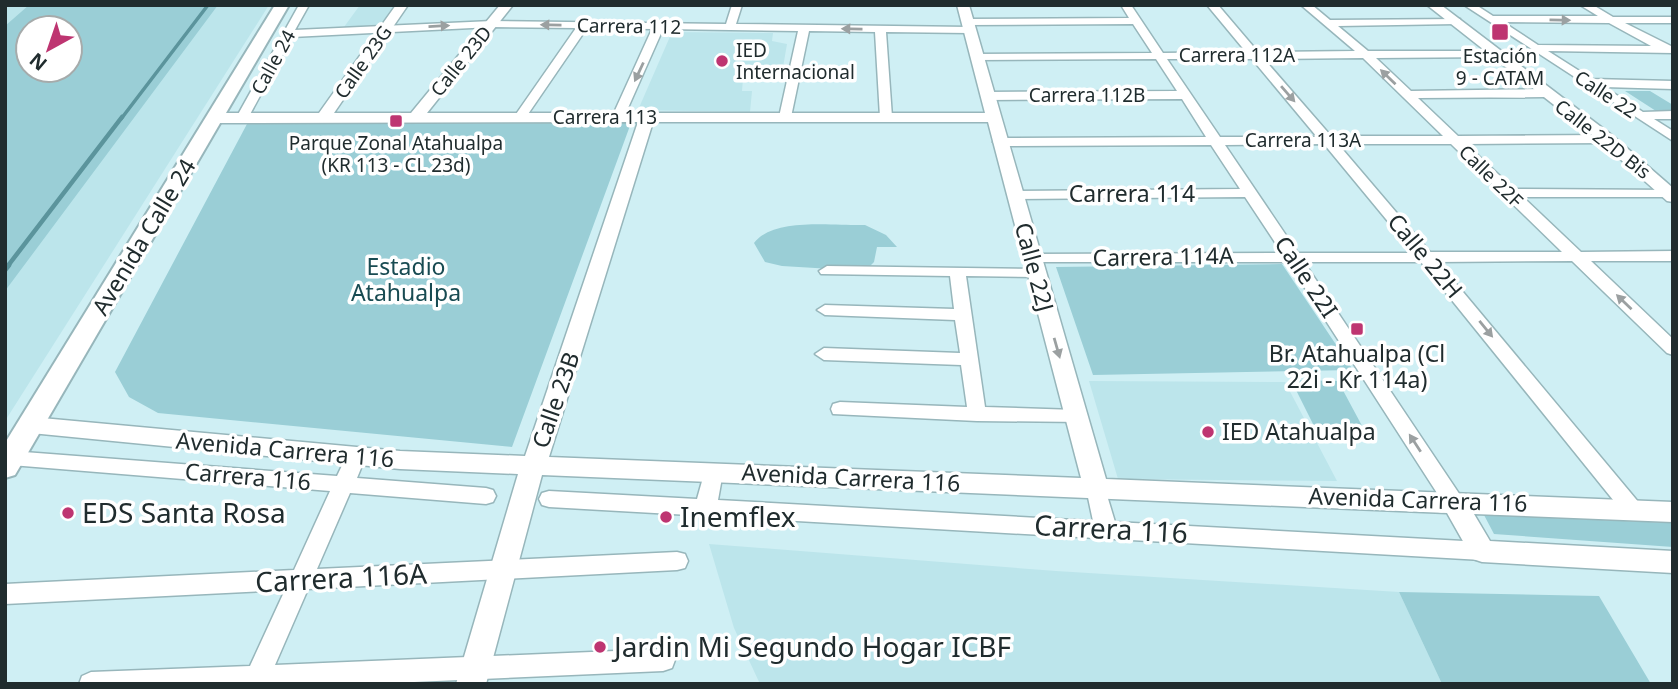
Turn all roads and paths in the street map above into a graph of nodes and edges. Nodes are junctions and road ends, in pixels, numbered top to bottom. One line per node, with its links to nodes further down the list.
1 (282, 5): 49 (main road, Avenida Calle 24)
2 (304, 5): 27 (street, Calle 24)
3 (402, 5): 25 (street, Calle 23G)
4 (507, 5): 19 (street, Calle 23D)
5 (737, 5): 23 (street)
6 (963, 5): 22 (street, Calle 22J)
7 (1126, 5): 16 (street, Calle 22I)
8 (1212, 5): 32 (street, Calle 22H)
9 (1306, 5): 18 (street, Calle 22F)
10 (1433, 5): 17 (street, Calle 22D Bis)
11 (1469, 5): 13 (street, Calle 22)
12 (1585, 5): 14 (street)
13 (1491, 19): 14 (street, one-way to 14); 28 (street, Calle 22)
14 (1613, 20): 15 (street); 29 (street)
15 (1673, 20)
16 (1138, 21): 22 (street, Carrera 112); 31 (street, Calle 22I)
17 (1456, 21): 18 (street); 30 (street, Calle 22D Bis)
18 (1326, 23): 33 (street, Calle 22F)
19 (492, 24): 20 (street, Carrera 112, one-way to 19); 25 (street, Carrera 112, one-way to 19); 52 (street, Calle 23D)
20 (584, 25): 21 (street, Carrera 112); 43 (street)
21 (659, 26): 23 (street, Carrera 112); 44 (street, one-way to 44)
22 (968, 26): 26 (street, Carrera 112); 34 (street, Calle 22J)
23 (730, 27): 24 (street, Carrera 112)
24 (804, 28): 26 (street, Carrera 112, one-way to 24); 46 (street)
25 (386, 29): 27 (street, Carrera 112); 51 (street, Calle 23G)
26 (880, 29): 47 (street)
27 (288, 34): 50 (street, Calle 24)
28 (1537, 48): 29 (street); 35 (street, Calle 22)
29 (1670, 51)
30 (1497, 54): 33 (street, Carrera 112A); 37 (street, Calle 22D Bis)
31 (1161, 55): 32 (street, Carrera 112A); 34 (street, Carrera 112A); 38 (street, Calle 22I)
32 (1255, 55): 33 (street, Carrera 112A); 56 (street, Calle 22H, one-way to 56)
33 (1366, 55): 39 (street, Calle 22F, one-way to 33)
34 (977, 57): 40 (street, Calle 22J)
35 (1591, 83): 36 (street); 42 (street, Calle 22)
36 (1673, 85)
37 (1544, 93): 39 (street); 55 (street, Calle 22D Bis)
38 (1186, 95): 40 (street, Carrera 112B); 57 (street, Calle 22I)
39 (1406, 95): 54 (street, Calle 22F)
40 (987, 96): 48 (street, Calle 22J)
41 (1673, 115): 42 (street)
42 (1640, 116): 53 (street, Calle 22)
43 (520, 117): 44 (street, Carrera 113); 52 (street, Carrera 113)
44 (618, 117): 45 (street, Carrera 113)
45 (647, 117): 46 (street, Carrera 113); 82 (street, Calle 23B)
46 (785, 117): 47 (street, Carrera 113)
47 (886, 117): 48 (street, Carrera 113)
48 (993, 117): 58 (street, Calle 22J)
49 (216, 118): 50 (street, Carrera 113); 79 (main road, Avenida Calle 24)
50 (242, 118): 51 (street, Carrera 113)
51 (323, 118): 52 (street, Carrera 113)
52 (415, 118)
53 (1673, 137)
54 (1453, 139): 55 (street, Carrera 113A); 56 (street, Carrera 113A); 60 (street, Calle 22F)
55 (1607, 139): 62 (street, Calle 22D Bis)
56 (1328, 140): 57 (street, Carrera 113A); 66 (street, Calle 22H)
57 (1217, 141): 58 (street, Carrera 113A); 59 (street, Calle 22I)
58 (1000, 142): 61 (street, Calle 22J)
59 (1250, 193): 61 (street, Carrera 114); 63 (street, Calle 22I)
60 (1509, 193): 62 (street); 65 (street, Calle 22F)
61 (1014, 195): 67 (street, Calle 22J)
62 (1671, 195)
63 (1292, 256): 66 (street, Carrera 114A); 67 (street, Carrera 114A); 88 (street, Calle 22I, one-way to 63)
64 (1673, 256): 65 (street, Carrera 114A)
65 (1577, 257): 66 (street, Carrera 114A); 72 (street, Calle 22F, one-way to 65)
66 (1427, 258): 90 (street, Calle 22H, one-way to 90)
67 (1034, 265): 69 (street, Carrera 114A); 78 (street, Calle 22J, one-way to 78)
68 (827, 271): 69 (street, Carrera 114A)
69 (957, 271): 71 (street)
70 (825, 310): 71 (street)
71 (962, 315): 75 (street)
72 (1665, 334): 73 (street, Calle 22F)
73 (1673, 349)
74 (824, 354): 75 (street)
75 (969, 359): 77 (street)
76 (840, 409): 77 (street)
77 (977, 414): 78 (street)
78 (1076, 418): 85 (street, Calle 22J)
79 (31, 425): 80 (street, Avenida Carrera 116); 81 (main road, Avenida Calle 24)
80 (356, 456): 82 (street, Avenida Carrera 116); 84 (street)
81 (8, 462): 84 (street, Carrera 116)
82 (533, 466): 83 (street, Avenida Carrera 116); 96 (street, Calle 23B)
83 (713, 472): 85 (street, Avenida Carrera 116); 89 (street)
84 (343, 484): 86 (street, Carrera 116); 97 (street)
85 (1096, 488): 88 (street, Avenida Carrera 116); 92 (street, Calle 22J)
86 (486, 495)
87 (549, 499): 89 (street, Carrera 116)
88 (1452, 500): 90 (street, Avenida Carrera 116); 93 (street, Calle 22I)
89 (706, 508): 92 (street, Carrera 116)
90 (1633, 510): 91 (street, Avenida Carrera 116)
91 (1673, 512)
92 (1106, 528): 93 (street, Carrera 116)
93 (1482, 551): 95 (street, Carrera 116)
94 (677, 561): 96 (street, Carrera 116A)
95 (1673, 562)
96 (501, 570): 97 (street, Carrera 116A); 100 (street, Calle 23B)
97 (300, 580): 98 (street, Carrera 116A); 101 (street)
98 (5, 594)
99 (663, 660): 100 (street)
100 (473, 676): 101 (street)
101 (256, 680): 102 (street)
102 (91, 684)

